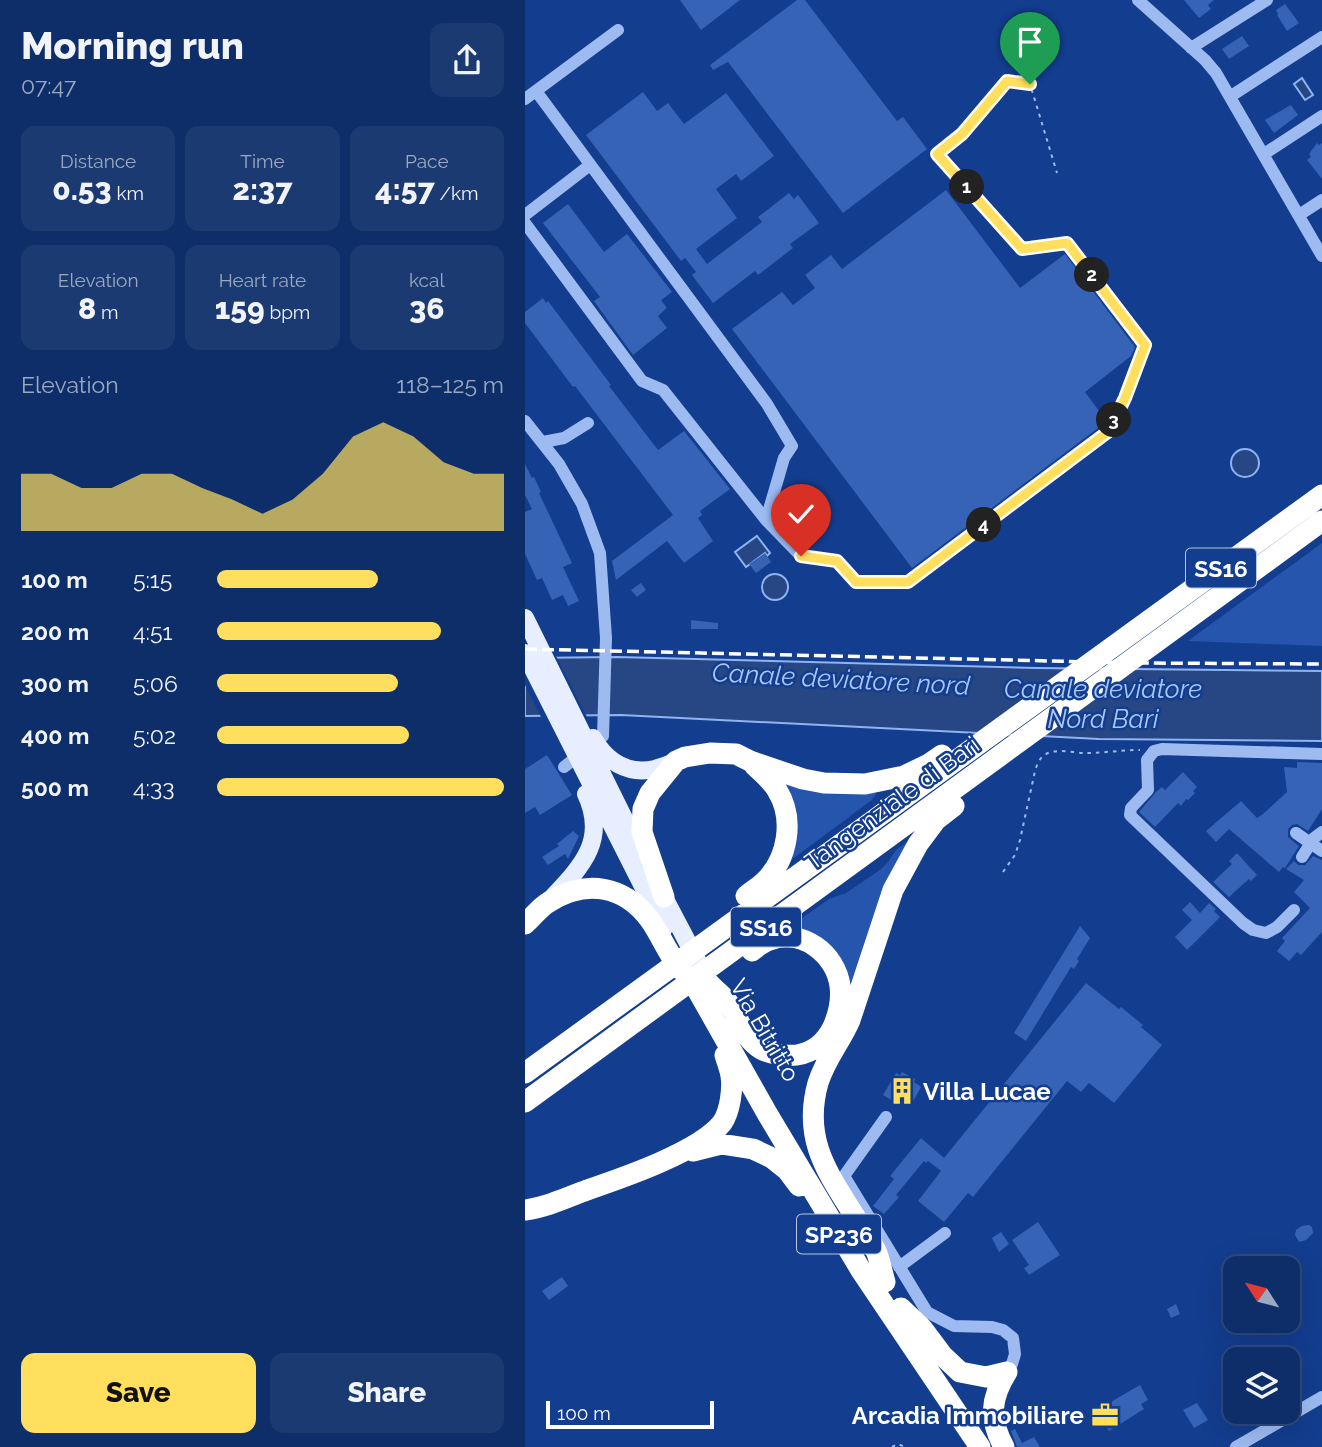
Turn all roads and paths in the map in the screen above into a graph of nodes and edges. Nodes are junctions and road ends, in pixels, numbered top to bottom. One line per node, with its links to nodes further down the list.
1 (1266, 0): 5 (street)
2 (1141, 1): 5 (street)
3 (618, 30): 6 (street)
4 (1322, 37): 7 (street)
5 (1191, 48): 7 (street)
6 (530, 95): 11 (street)
7 (1231, 96): 10 (street)
8 (1322, 116): 10 (street)
9 (937, 154): 12 (path); 22 (street)
10 (1264, 154): 15 (street)
11 (590, 165): 14 (street); 22 (street)
12 (1057, 173)
13 (1322, 200): 15 (street)
14 (525, 215)
15 (1299, 215): 17 (street)
16 (525, 223): 22 (street)
17 (1322, 256)
18 (525, 421): 20 (street)
19 (588, 423): 20 (street)
20 (543, 442): 34 (street)
21 (1322, 495): 28 (highway, SS16)
22 (767, 520)
23 (1322, 521): 30 (highway, Tangenziale di Bari / SS16)
24 (525, 605): 32 (main road)
25 (525, 618): 35 (main road)
26 (525, 653): 35 (main road)
27 (525, 672): 42 (main road)
28 (973, 740): 33 (highway); 46 (highway, Tangenziale di Bari / SS16)
29 (1154, 751): 31 (street); 40 (path); 43 (street)
30 (1006, 752): 48 (highway, Tangenziale di Bari / SS16); 61 (highway)
31 (1322, 754)
32 (677, 761): 33 (highway); 41 (highway)
33 (750, 761): 46 (highway)
34 (564, 767)
35 (613, 813): 41 (main road); 44 (main road)
36 (1322, 832): 38 (street)
37 (1296, 833): 38 (street)
38 (1317, 848): 39 (street)
39 (1301, 857)
40 (1003, 872)
41 (664, 897): 44 (main road)
42 (548, 903): 44 (highway); 45 (highway)
43 (1294, 910)
44 (664, 923): 48 (highway)
45 (525, 924)
46 (711, 937): 47 (highway, Tangenziale di Bari / SS16)
47 (662, 972): 51 (highway); 52 (highway, Tangenziale di Bari / SS16)
48 (701, 980): 48 (highway); 49 (highway, Via Bitritto / SP236); 50 (highway, Tangenziale di Bari / SS16); 56 (highway)
49 (716, 1010): 61 (highway, Via Bitritto / SP236); 62 (highway, Via Bitritto / SP236)
50 (631, 1025): 53 (highway, Tangenziale di Bari / SS16); 54 (highway)
51 (525, 1057)
52 (525, 1073)
53 (525, 1102)
54 (525, 1117)
55 (886, 1117): 61 (street, Via Bitritto)
56 (674, 1156): 58 (highway); 62 (highway)
57 (525, 1193): 58 (highway)
58 (566, 1198): 59 (highway)
59 (530, 1214)
60 (945, 1233): 61 (street)
61 (892, 1275): 62 (highway, Via Bitritto / SP236); 63 (street, Via Bitritto)
62 (894, 1308): 63 (highway); 67 (highway, Via Bitritto / SP236); 68 (highway, Via Bitritto / SP236)
63 (1007, 1372): 69 (highway)
64 (1322, 1397): 70 (street)
65 (892, 1447): 66 (path)
66 (905, 1447)
67 (980, 1447)
68 (996, 1447)
69 (1004, 1447)
70 (1236, 1447)

